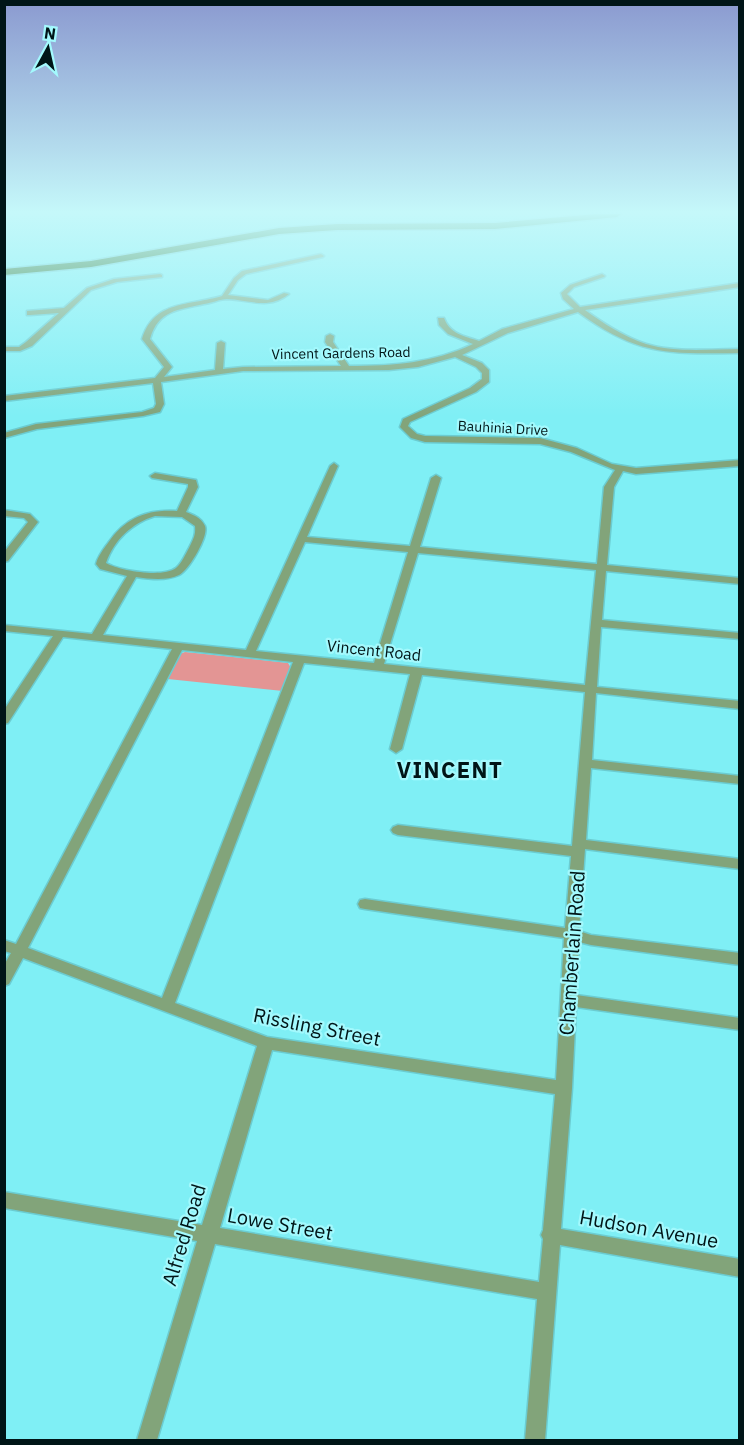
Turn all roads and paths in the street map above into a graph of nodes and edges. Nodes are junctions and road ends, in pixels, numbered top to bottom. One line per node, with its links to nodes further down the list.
1 (108, 281): 8 (street)
2 (234, 281): 6 (street)
3 (587, 281): 7 (street)
4 (740, 285): 7 (street, Vincent Gardens Road)
5 (286, 294): 6 (street)
6 (224, 297): 19 (street)
7 (580, 309): 13 (street, Vincent Gardens Road); 15 (street)
8 (66, 310): 9 (street); 14 (street)
9 (30, 313)
10 (441, 320): 13 (street)
11 (330, 336): 17 (street)
12 (221, 343): 18 (street)
13 (479, 343): 16 (street, Vincent Gardens Road)
14 (4, 349)
15 (740, 351)
16 (456, 355): 17 (street, Vincent Gardens Road); 24 (street, Bauhinia Drive)
17 (346, 368): 18 (street, Vincent Gardens Road)
18 (219, 372): 19 (street, Vincent Gardens Road)
19 (157, 380): 21 (street, Vincent Gardens Road); 23 (street)
20 (4, 391): 21 (street)
21 (37, 394): 22 (street, Vincent Gardens Road)
22 (4, 399)
23 (4, 436)
24 (599, 461): 27 (street, Bauhinia Drive); 31 (street)
25 (740, 463): 28 (street, Bauhinia Drive)
26 (334, 466): 34 (street)
27 (620, 468): 28 (street, Bauhinia Drive); 31 (street, Chamberlain Road)
28 (658, 470): 31 (street)
29 (155, 476): 33 (street)
30 (436, 478): 35 (street)
31 (611, 482): 37 (street, Chamberlain Road)
32 (4, 513): 36 (street)
33 (180, 514): 38 (street); 38 (street)
34 (301, 539): 35 (street); 46 (street)
35 (414, 549): 37 (street); 48 (street)
36 (4, 559)
37 (601, 566): 39 (street); 40 (street, Chamberlain Road)
38 (133, 574): 44 (street)
39 (740, 581)
40 (596, 623): 43 (street); 50 (street, Chamberlain Road)
41 (4, 628): 42 (street, Vincent Road)
42 (60, 634): 44 (street, Vincent Road); 52 (street)
43 (740, 636)
44 (96, 637): 45 (street, Vincent Road)
45 (179, 646): 46 (street, Vincent Road); 62 (street)
46 (250, 653): 47 (street, Vincent Road)
47 (300, 658): 48 (street, Vincent Road); 66 (street)
48 (378, 667): 49 (street, Vincent Road)
49 (417, 671): 50 (street, Vincent Road); 53 (street)
50 (591, 690): 51 (street, Vincent Road); 54 (street, Chamberlain Road)
51 (740, 705)
52 (7, 713)
53 (396, 749)
54 (586, 763): 55 (street); 57 (street, Chamberlain Road)
55 (740, 780)
56 (398, 830): 57 (street)
57 (579, 848): 58 (street); 60 (street, Chamberlain Road)
58 (740, 864)
59 (365, 904): 60 (street)
60 (572, 934): 63 (street); 65 (street, Chamberlain Road)
61 (4, 945): 62 (street, Rissling Street)
62 (20, 950): 64 (street); 66 (street, Rissling Street)
63 (740, 959)
64 (4, 980)
65 (569, 1000): 67 (street); 69 (street, Chamberlain Road)
66 (166, 1007): 68 (street, Rissling Street)
67 (740, 1024)
68 (266, 1042): 69 (street, Rissling Street); 71 (street, Alfred Road)
69 (564, 1088): 72 (street, Chamberlain Road)
70 (4, 1200): 71 (street, Lowe Street)
71 (207, 1234): 74 (street, Lowe Street); 75 (street, Alfred Road)
72 (550, 1235): 73 (street, Hudson Avenue); 74 (street, Chamberlain Road)
73 (740, 1268)
74 (547, 1292): 76 (street, Chamberlain Road)
75 (147, 1440)
76 (536, 1440)

